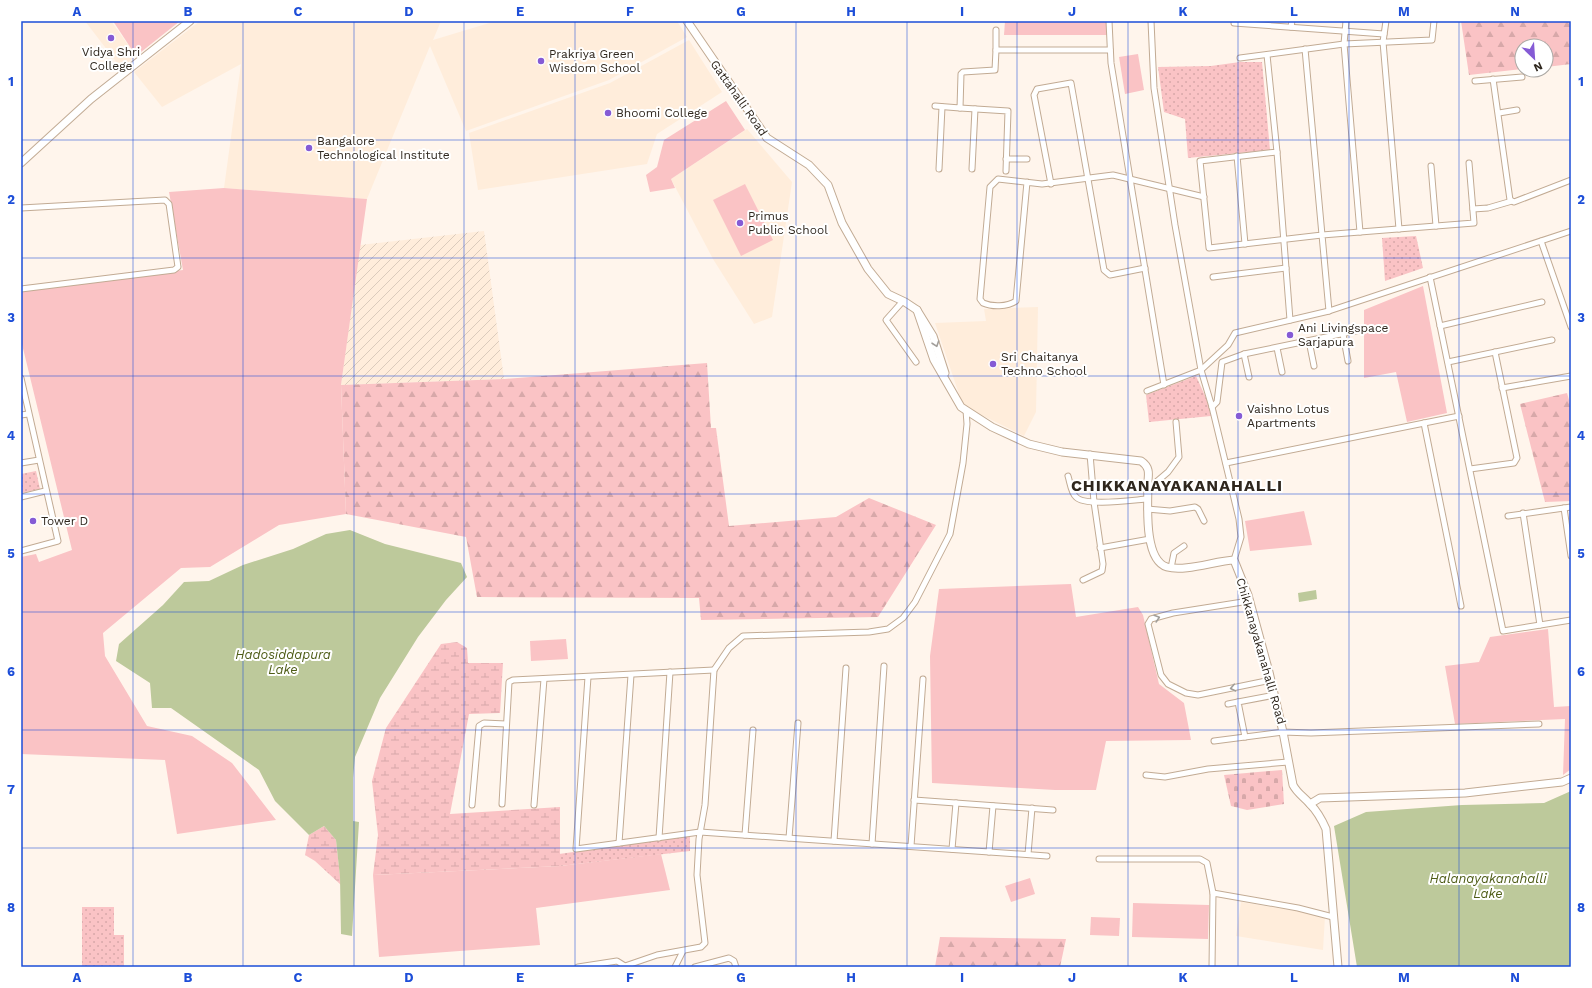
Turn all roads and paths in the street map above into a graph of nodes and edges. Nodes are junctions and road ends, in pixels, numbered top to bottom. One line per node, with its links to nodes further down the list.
1 (190, 21): 35 (main road)
2 (687, 21): 64 (main road, Gattahalli Road)
3 (1108, 21): 18 (street)
4 (1151, 21): 46 (street)
5 (1292, 21): 11 (street)
6 (1346, 21): 13 (street)
7 (1386, 21): 14 (street)
8 (1434, 21): 15 (street)
9 (1234, 23): 10 (street)
10 (1252, 23): 11 (street)
11 (1291, 27): 13 (street)
12 (996, 30): 17 (street)
13 (1345, 31): 14 (street); 16 (street)
14 (1384, 34): 15 (street)
15 (1383, 42): 16 (street); 52 (street)
16 (1344, 44): 19 (street); 54 (street)
17 (996, 50): 18 (street); 27 (street)
18 (1110, 50): 42 (street)
19 (1305, 50): 20 (street); 55 (street)
20 (1267, 55): 21 (street); 31 (street)
21 (1240, 58)
22 (1514, 78): 23 (street)
23 (1493, 79): 24 (street); 30 (street)
24 (1475, 81)
25 (935, 106): 26 (street)
26 (942, 107): 27 (street); 38 (street)
27 (960, 108): 28 (street)
28 (975, 109): 33 (street); 39 (street)
29 (1517, 110): 30 (street)
30 (1498, 113): 48 (street)
31 (1276, 152): 32 (street); 56 (street)
32 (1237, 156): 47 (street); 58 (street)
33 (1006, 159): 34 (street); 40 (street)
34 (1026, 159)
35 (21, 162)
36 (1469, 163): 50 (street)
37 (1431, 166): 51 (street)
38 (939, 169)
39 (972, 169)
40 (1006, 171)
41 (1089, 178): 42 (street); 45 (street); 45 (street); 59 (street)
42 (1130, 180): 46 (street); 59 (street)
43 (1571, 180): 48 (street)
44 (1027, 182): 44 (street); 45 (street)
45 (1051, 184)
46 (1170, 189): 47 (street); 81 (street)
47 (1204, 197): 58 (street)
48 (1512, 201): 50 (street)
49 (21, 208): 63 (street)
50 (1473, 209): 51 (street)
51 (1436, 226): 52 (street)
52 (1399, 229): 54 (street)
53 (1571, 231): 57 (street)
54 (1360, 232): 55 (street)
55 (1322, 235): 56 (street); 66 (street)
56 (1284, 239): 58 (street); 60 (street)
57 (1541, 241): 61 (street); 69 (street)
58 (1245, 244)
59 (1145, 268): 86 (street)
60 (1286, 268): 62 (street); 67 (street)
61 (1430, 277): 66 (street); 68 (street)
62 (1214, 278)
63 (21, 289)
64 (903, 301): 78 (street); 91 (main road, Gattahalli Road)
65 (1542, 302): 68 (street)
66 (1329, 311): 67 (street)
67 (1290, 320): 81 (street)
68 (1440, 326): 79 (street)
69 (1571, 327)
70 (1360, 330): 71 (street)
71 (1343, 334): 73 (street); 77 (street)
72 (1552, 340): 75 (street)
73 (1309, 341): 74 (street); 80 (street)
74 (1277, 348): 76 (street); 82 (street)
75 (1495, 352): 79 (street); 87 (street)
76 (1244, 354): 84 (street); 90 (street)
77 (1348, 361)
78 (916, 362)
79 (1448, 362): 94 (street)
80 (1314, 366)
81 (1201, 370): 86 (street); 90 (street)
82 (1282, 372)
83 (1571, 376): 87 (street)
84 (1249, 377)
85 (21, 378): 88 (street)
86 (1164, 385): 89 (street)
87 (1502, 388): 101 (street)
88 (22, 391): 92 (street)
89 (1148, 392)
90 (1212, 407): 100 (street)
91 (966, 410): 97 (main road); 128 (street)
92 (28, 414): 93 (street); 98 (street)
93 (21, 415)
94 (1459, 416): 96 (street); 101 (street)
95 (1176, 422): 103 (street)
96 (1424, 423): 100 (street); 123 (street)
97 (1090, 454): 103 (main road); 107 (street)
98 (40, 460): 99 (street); 104 (street)
99 (21, 463)
100 (1226, 463): 119 (street)
101 (1470, 469): 125 (street)
102 (1068, 476): 107 (street)
103 (1148, 489): 106 (main road)
104 (45, 491): 105 (street); 117 (street)
105 (21, 497)
106 (1147, 499): 107 (street); 110 (main road)
107 (1094, 502): 116 (street)
108 (1571, 507): 109 (street)
109 (1564, 508): 111 (street); 118 (street)
110 (1147, 509): 113 (street); 114 (main road)
111 (1523, 513): 112 (street); 125 (street)
112 (1508, 516)
113 (1204, 521)
114 (1150, 539): 116 (street); 120 (main road)
115 (1184, 546): 120 (street)
116 (1100, 548): 121 (street)
117 (21, 550)
118 (1571, 556)
119 (1234, 560): 120 (main road); 122 (main road, Chikkanayakanahalli Road)
120 (1171, 568)
121 (1083, 580)
122 (1249, 601): 134 (main road, Chikkanayakanahalli Road); 134 (street, one-way to 122)
123 (1461, 606)
124 (1571, 620): 125 (street)
125 (1540, 625)
126 (884, 666): 163 (street)
127 (846, 668): 161 (street)
128 (714, 670): 129 (street); 157 (street)
129 (670, 672): 130 (street); 159 (street)
130 (631, 674): 131 (street); 162 (street)
131 (588, 677): 132 (street); 162 (street)
132 (544, 679): 139 (street); 153 (street)
133 (924, 679): 148 (street)
134 (1271, 680): 135 (main road, Chikkanayakanahalli Road)
135 (1275, 695): 136 (street); 142 (main road, Chikkanayakanahalli Road)
136 (1238, 702): 137 (street); 143 (street)
137 (1228, 704)
138 (798, 723): 160 (street)
139 (506, 724): 150 (street); 152 (street)
140 (1539, 724): 142 (street)
141 (753, 730): 158 (street)
142 (1283, 732): 143 (street); 145 (main road, Chikkanayakanahalli Road)
143 (1245, 736): 144 (street)
144 (1214, 741)
145 (1288, 762): 146 (street); 151 (main road, Chikkanayakanahalli Road)
146 (1146, 775)
147 (1571, 778): 151 (main road)
148 (914, 800): 149 (street); 164 (street)
149 (956, 803): 154 (street); 165 (street)
150 (502, 804)
151 (1310, 804): 171 (main road, Chikkanayakanahalli Road)
152 (472, 805)
153 (534, 805)
154 (993, 806): 155 (street); 166 (street)
155 (1032, 808): 156 (street); 167 (street)
156 (1053, 810)
157 (700, 832): 158 (street); 159 (street); 172 (street)
158 (745, 835): 160 (street)
159 (659, 838): 162 (street)
160 (789, 838): 161 (street)
161 (834, 841): 163 (street)
162 (619, 843)
163 (872, 844): 164 (street)
164 (910, 846): 165 (street)
165 (952, 849): 166 (street)
166 (989, 852): 167 (street)
167 (1028, 854): 168 (street)
168 (1047, 856)
169 (1099, 859): 170 (street)
170 (1213, 893): 171 (street); 178 (street)
171 (1333, 917): 179 (main road, Chikkanayakanahalli Road)
172 (683, 950): 173 (street); 175 (street)
173 (623, 966): 174 (street)
174 (578, 967)
175 (675, 967)
176 (695, 967): 177 (street)
177 (736, 967)
178 (1212, 967)
179 (1338, 967)

